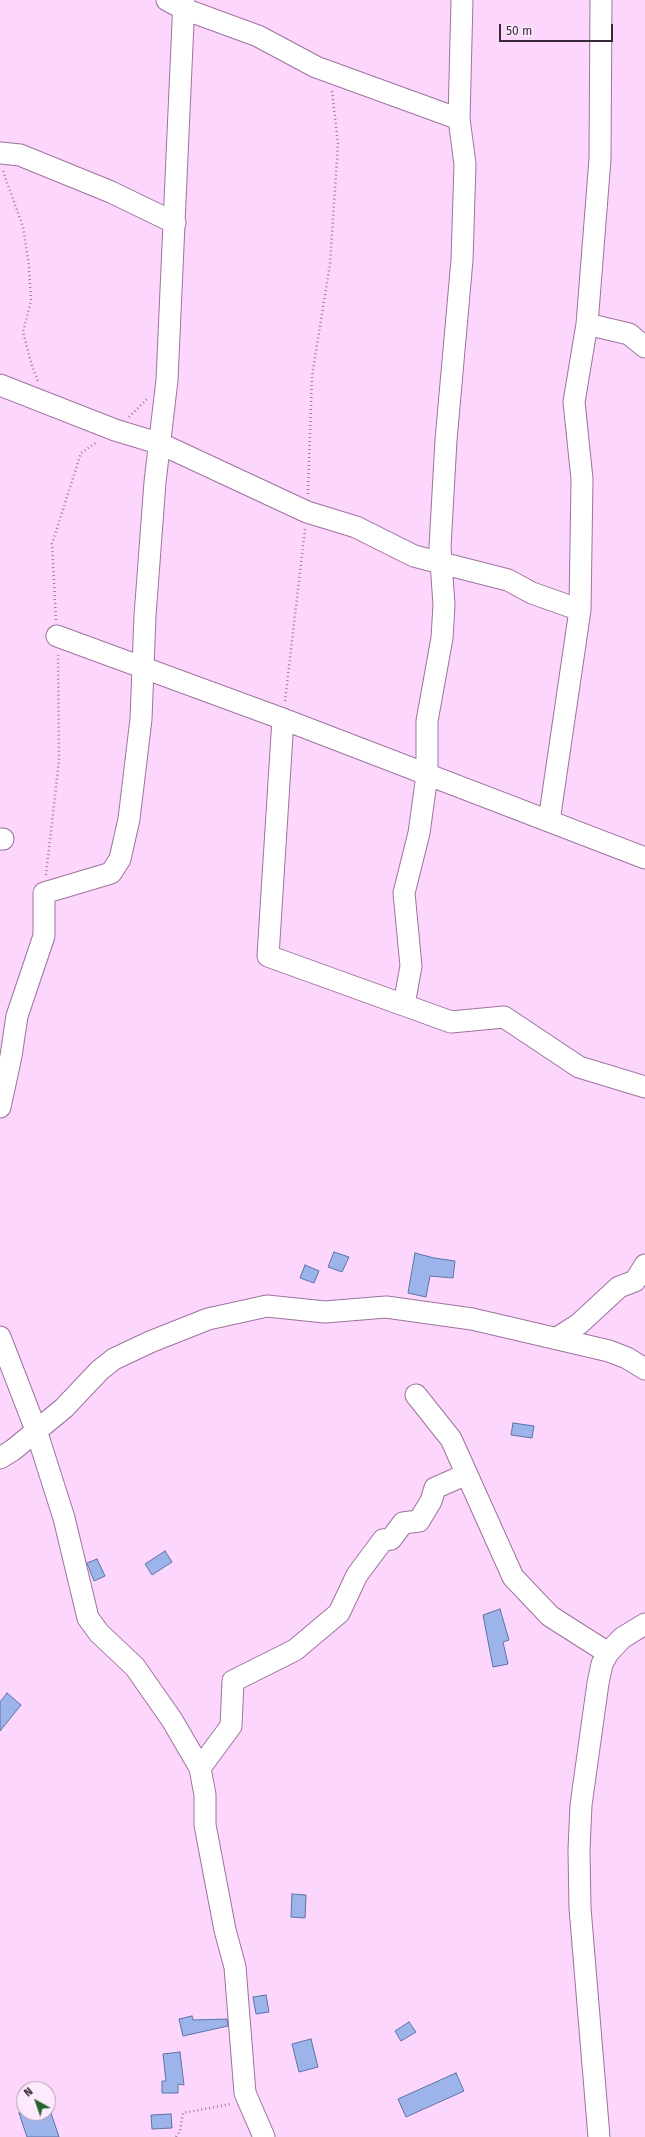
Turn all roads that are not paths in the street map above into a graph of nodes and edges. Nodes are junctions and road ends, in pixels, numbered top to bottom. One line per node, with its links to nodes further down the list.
1 (462, 0): 4 (street)
2 (601, 0): 7 (street)
3 (178, 3): 4 (street); 6 (street)
4 (459, 119): 11 (street)
5 (1, 161): 6 (street)
6 (175, 223): 10 (street)
7 (587, 324): 8 (street); 12 (street)
8 (645, 347)
9 (0, 385): 10 (street)
10 (161, 444): 11 (street); 14 (street)
11 (441, 562): 12 (street); 16 (street)
12 (580, 610): 17 (street)
13 (57, 636): 14 (street)
14 (143, 668): 15 (street); 20 (street)
15 (283, 719): 16 (street); 19 (street)
16 (427, 774): 17 (street); 19 (street)
17 (549, 821): 18 (street)
18 (645, 858)
19 (404, 1005): 21 (street)
20 (6, 1041): 22 (street)
21 (645, 1087)
22 (0, 1107)
23 (645, 1265): 25 (street)
24 (0, 1337): 28 (street)
25 (557, 1338): 26 (street); 28 (street)
26 (644, 1365)
27 (416, 1395): 30 (street)
28 (36, 1430): 29 (street); 33 (street)
29 (0, 1458)
30 (467, 1474): 32 (street); 33 (street)
31 (645, 1624): 32 (street)
32 (608, 1653): 35 (street)
33 (200, 1768): 34 (street)
34 (264, 2137)
35 (599, 2137)

